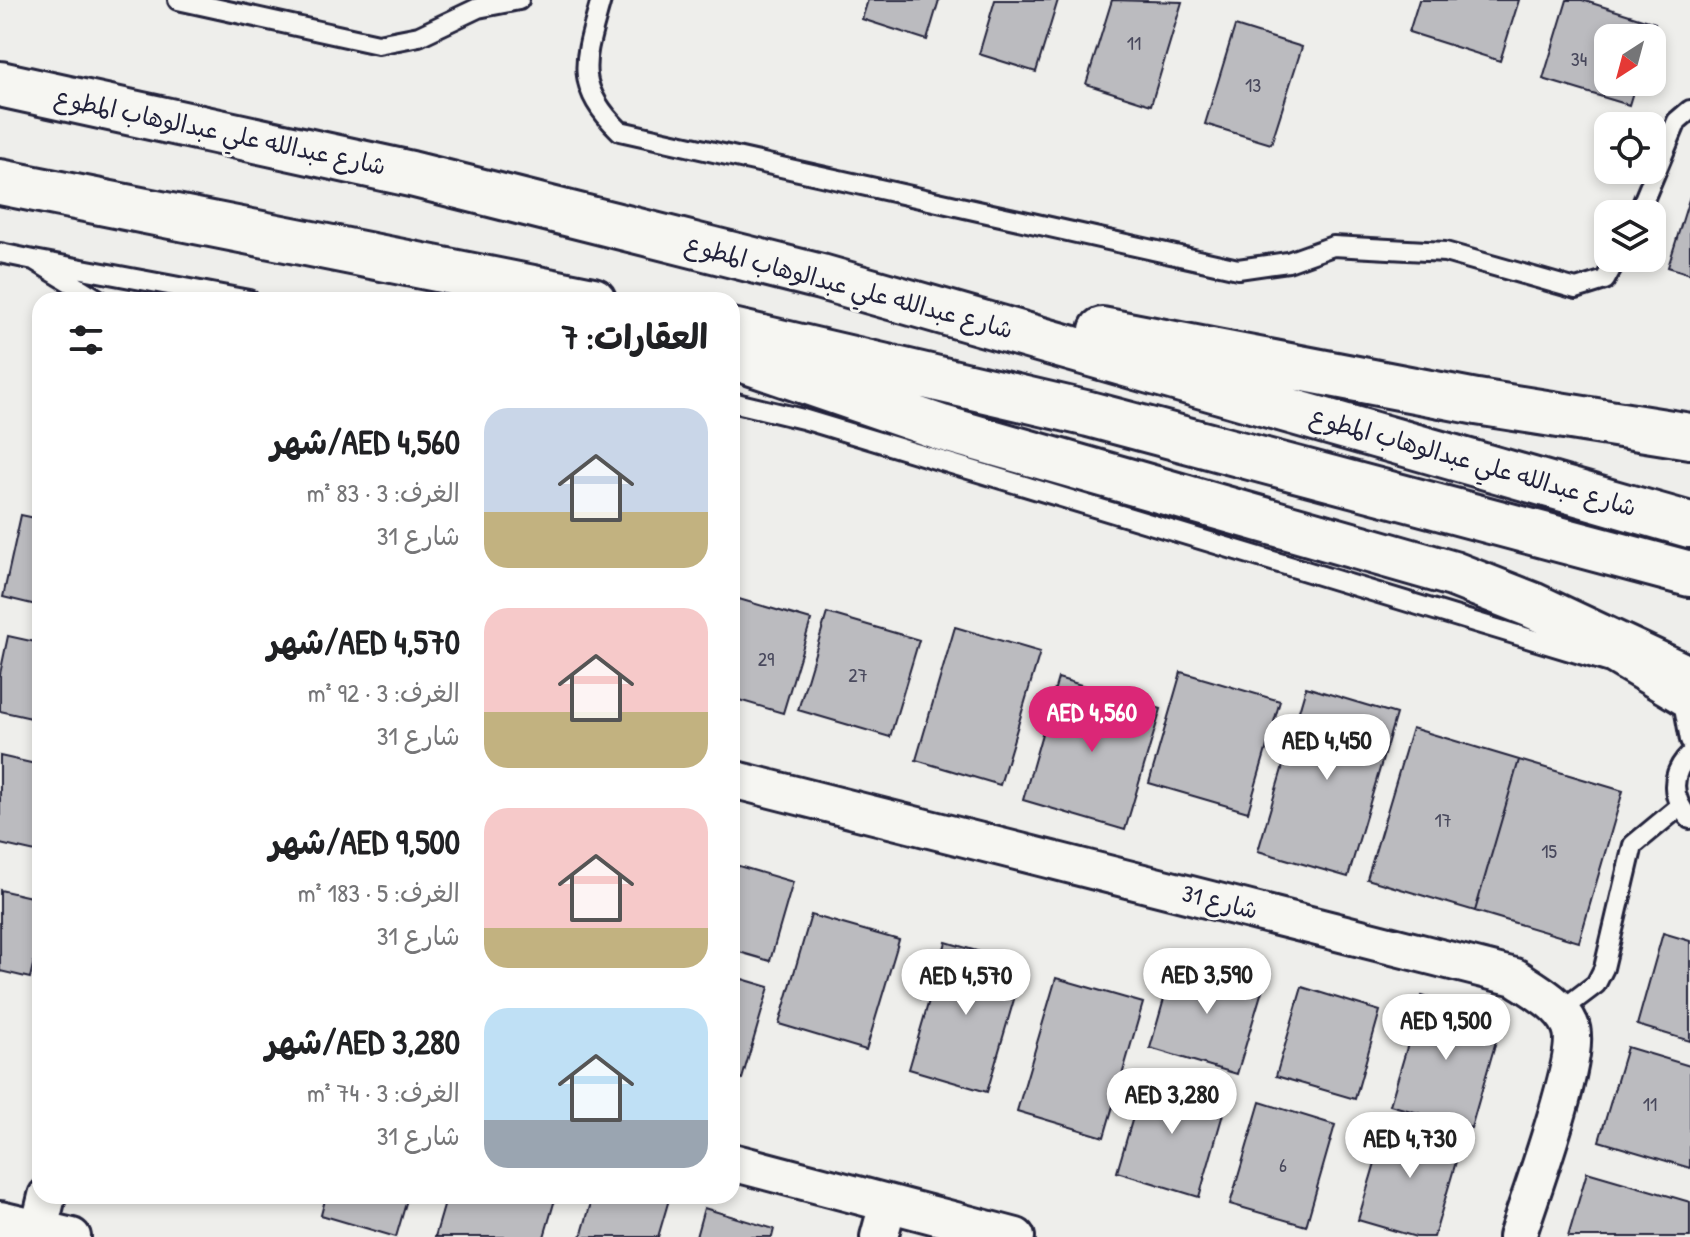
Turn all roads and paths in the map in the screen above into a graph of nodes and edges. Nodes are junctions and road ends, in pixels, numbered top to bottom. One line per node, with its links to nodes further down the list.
1 (178, 0): 2 (lane)
2 (519, 0)
3 (601, 0): 10 (lane)
4 (0, 84): 11 (main road, شارع عبدالله علي عبدالوهاب المطوع)
5 (1690, 110): 7 (lane)
6 (0, 182): 14 (main road)
7 (1644, 200)
8 (0, 253): 9 (lane)
9 (34, 260): 12 (lane); 13 (lane)
10 (1609, 272)
11 (821, 277): 18 (main road); 19 (main road, شارع عبدالله علي عبدالوهاب المطوع)
12 (86, 292)
13 (206, 292)
14 (553, 292)
15 (740, 333): 20 (main road, شارع عبدالله علي عبدالوهاب المطوع)
16 (740, 359): 21 (main road)
17 (740, 404): 22 (lane)
18 (1690, 436)
19 (1690, 525)
20 (1690, 574)
21 (1690, 679)
22 (1690, 740)
23 (1690, 754): 25 (lane)
24 (740, 781): 26 (street, شارع 31)
25 (1685, 813): 26 (lane)
26 (1559, 1012): 33 (street)
27 (740, 1165): 29 (street)
28 (0, 1220): 30 (street)
29 (884, 1220): 31 (street)
30 (52, 1221)
31 (932, 1227): 32 (street)
32 (1016, 1237)
33 (1517, 1237)

